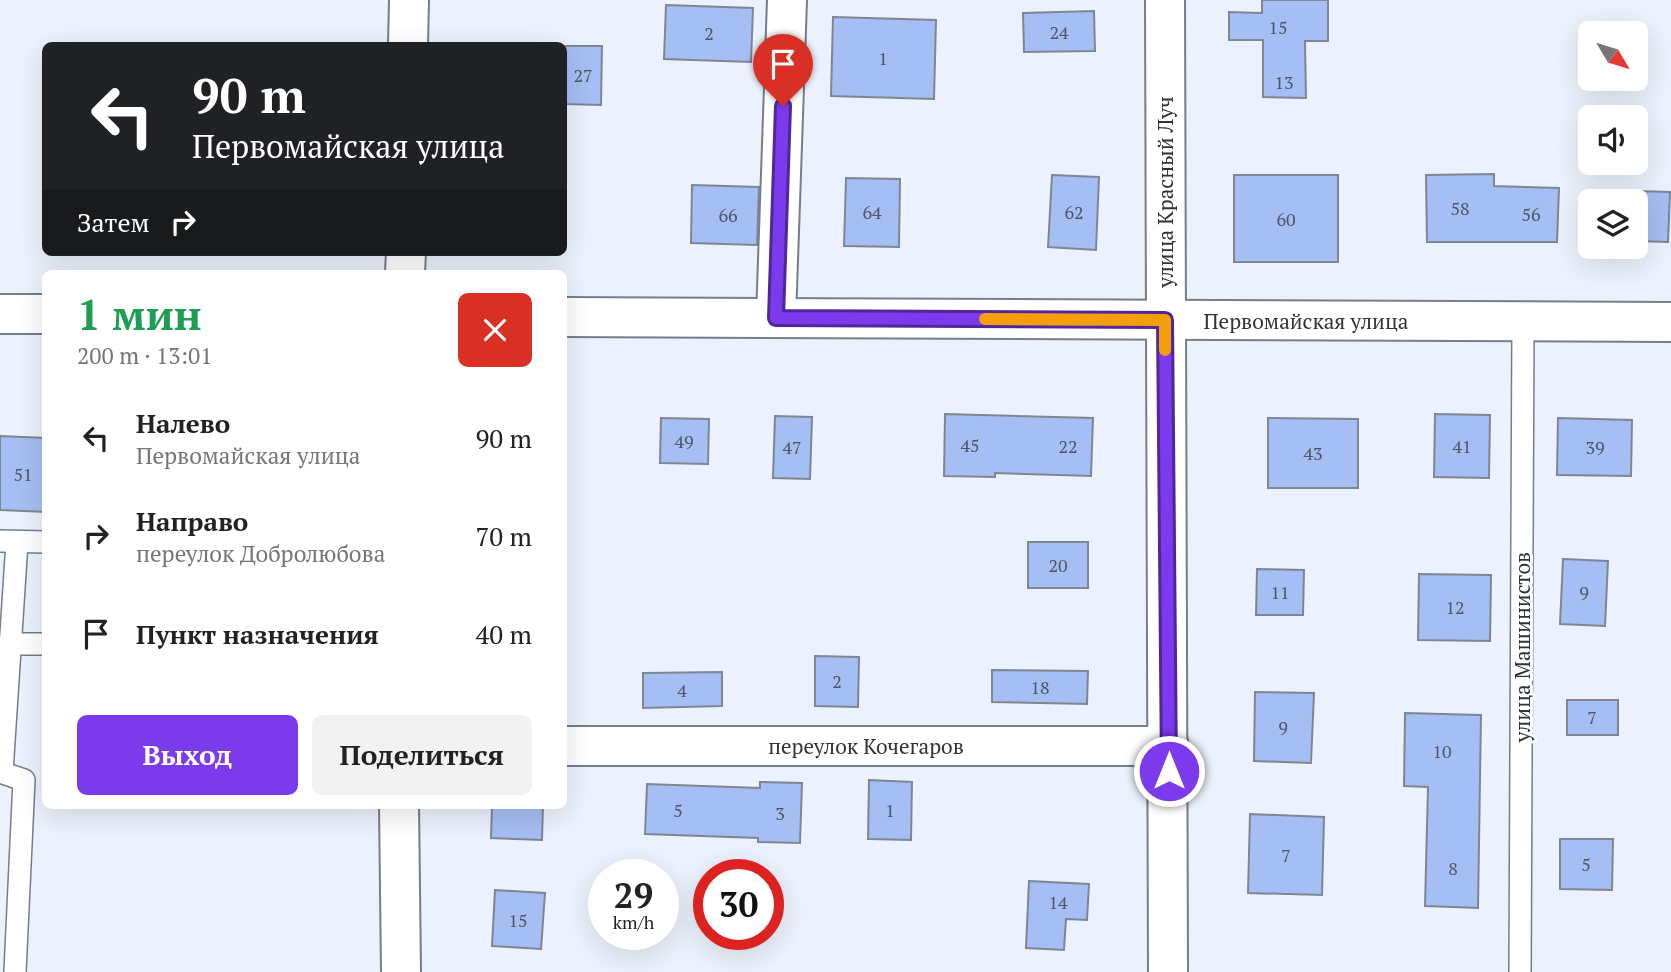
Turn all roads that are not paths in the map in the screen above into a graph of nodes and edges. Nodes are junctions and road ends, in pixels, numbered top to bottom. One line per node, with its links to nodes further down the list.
1 (408, 0): 4 (street)
2 (787, 0): 8 (street)
3 (1165, 0): 9 (street, улица Красный Луч)
4 (408, 42)
5 (0, 314): 6 (street)
6 (42, 314)
7 (567, 317): 8 (street, Первомайская улица)
8 (776, 318): 9 (street, Первомайская улица)
9 (1165, 320): 10 (street, Первомайская улица); 17 (street, улица Красный Луч)
10 (1523, 322): 11 (street, Первомайская улица); 23 (lane, улица Машинистов)
11 (1671, 322)
12 (8, 541): 13 (lane); 15 (lane)
13 (42, 542)
14 (42, 645): 15 (lane)
15 (5, 654): 18 (lane)
16 (567, 746): 17 (street, переулок Кочегаров)
17 (1169, 746): 22 (street, улица Красный Луч)
18 (1, 772): 20 (lane)
19 (399, 809): 21 (street)
20 (15, 972)
21 (401, 972)
22 (1168, 972)
23 (1520, 972)

